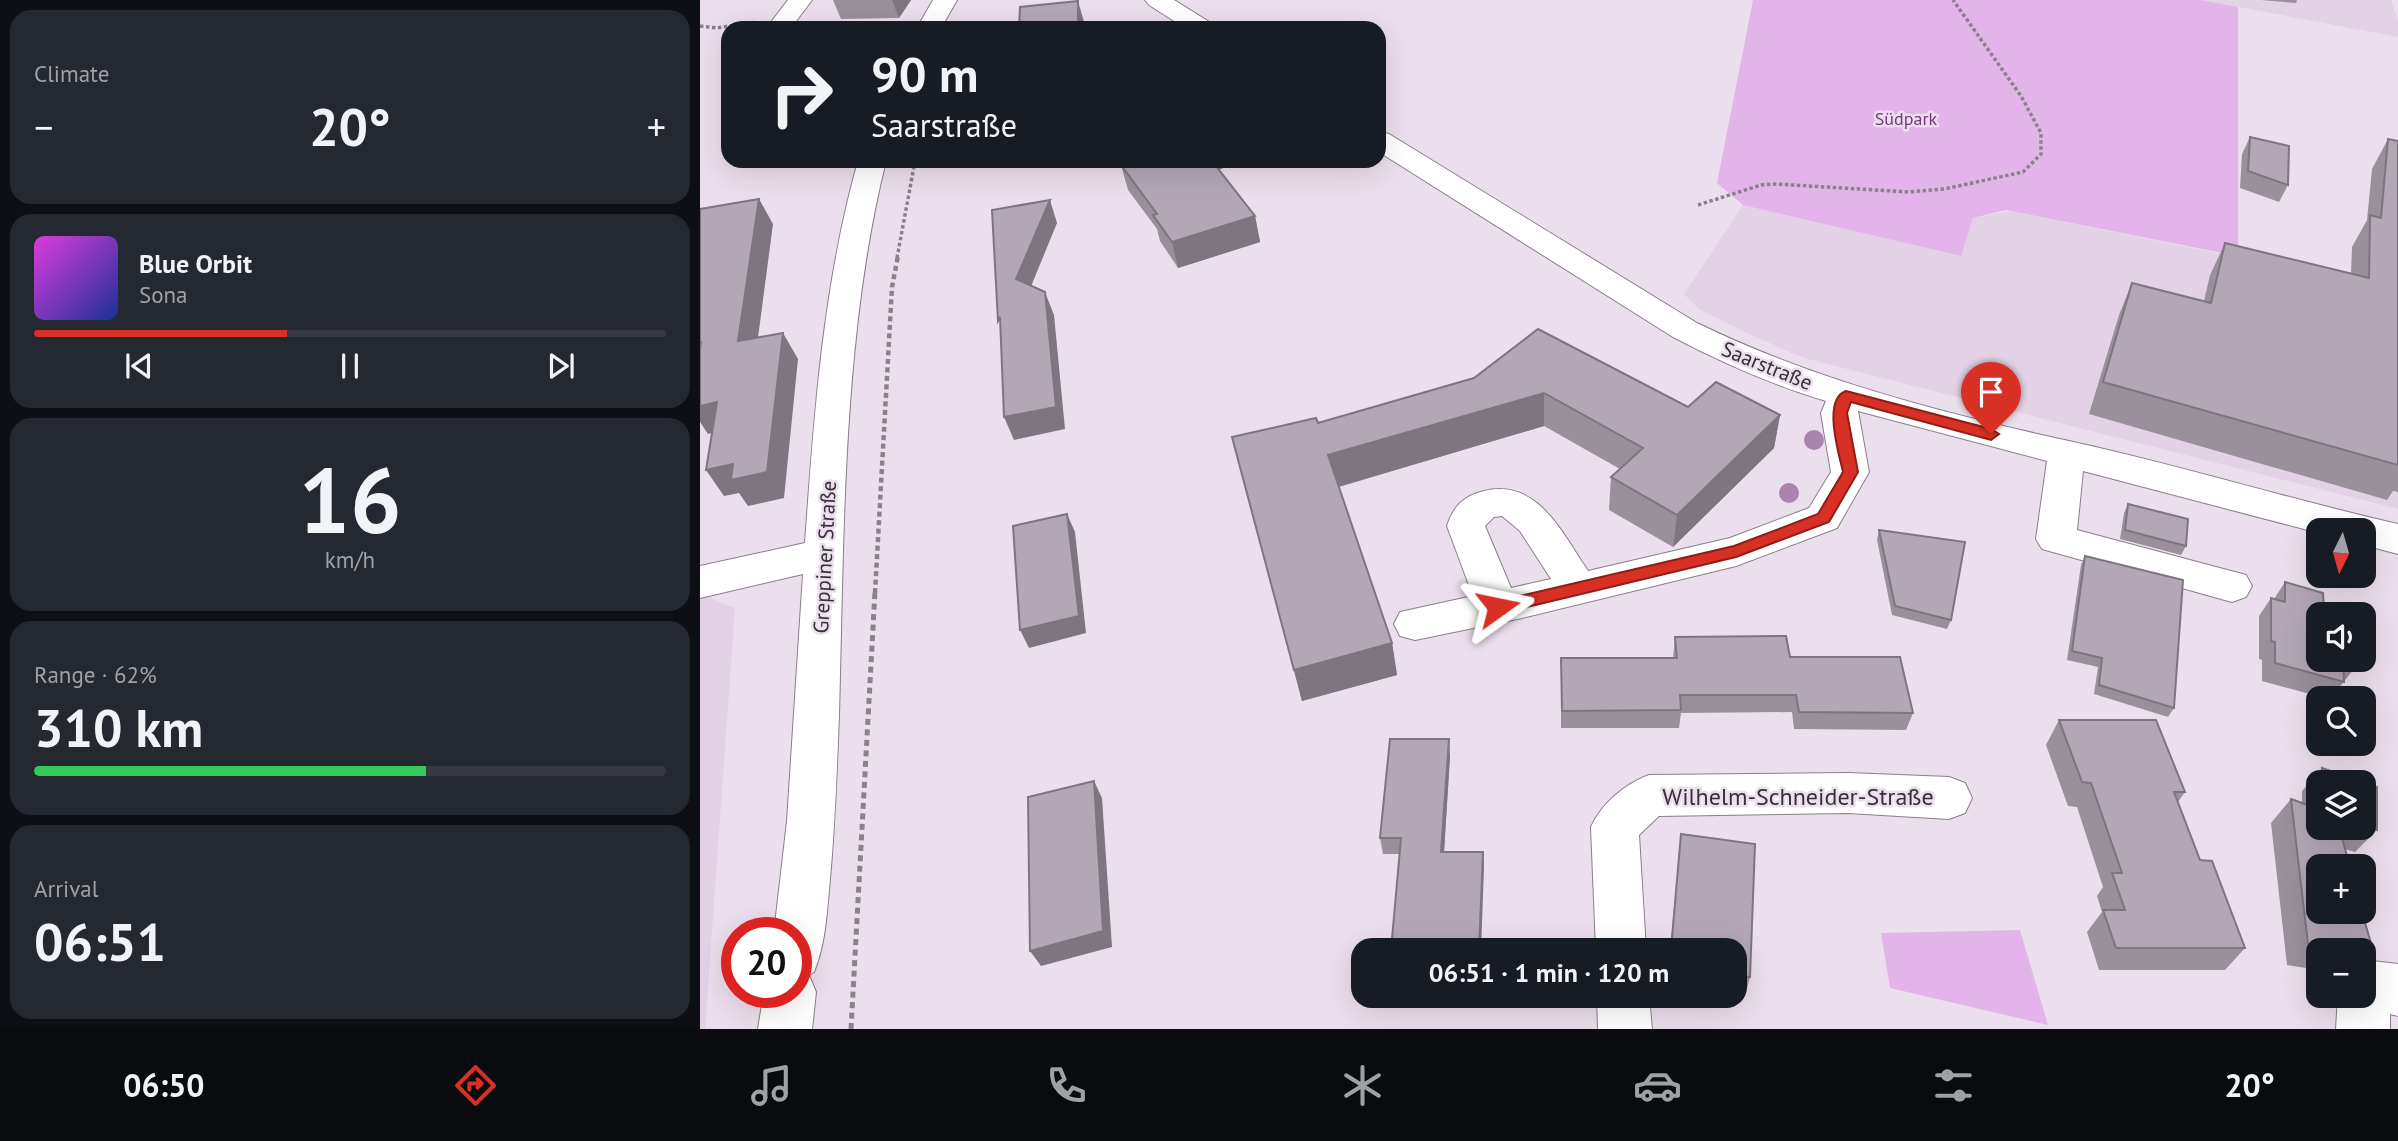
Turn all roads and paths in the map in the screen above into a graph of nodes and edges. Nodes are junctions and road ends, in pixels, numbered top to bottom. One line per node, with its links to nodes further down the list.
1 (800, 0): 5 (street)
2 (945, 0): 6 (street)
3 (1157, 0): 7 (street)
4 (1953, 0): 13 (path)
5 (784, 21)
6 (933, 21)
7 (1191, 21)
8 (700, 26): 9 (path)
9 (721, 27)
10 (1386, 144): 14 (street, Saarstraße)
11 (870, 168): 19 (street, Greppiner Straße)
12 (914, 168): 34 (path)
13 (1698, 205)
14 (1846, 396): 15 (street, Saarstraße); 22 (street)
15 (2066, 453): 16 (street, Saarstraße); 21 (street)
16 (2318, 518)
17 (2376, 533): 18 (street, Saarstraße)
18 (2398, 539)
19 (824, 554): 20 (street); 26 (street, Greppiner Straße)
20 (700, 582)
21 (2232, 586)
22 (1578, 589): 23 (street); 23 (street)
23 (1498, 607): 24 (street)
24 (1415, 624)
25 (1949, 798): 27 (street, Wilhelm-Schneider-Straße)
26 (801, 917)
27 (1620, 938)
28 (2376, 987): 29 (street)
29 (2398, 990)
30 (788, 1008): 33 (street)
31 (1624, 1008): 35 (street)
32 (2364, 1008): 36 (street)
33 (785, 1029)
34 (850, 1029)
35 (1625, 1029)
36 (2363, 1029)

